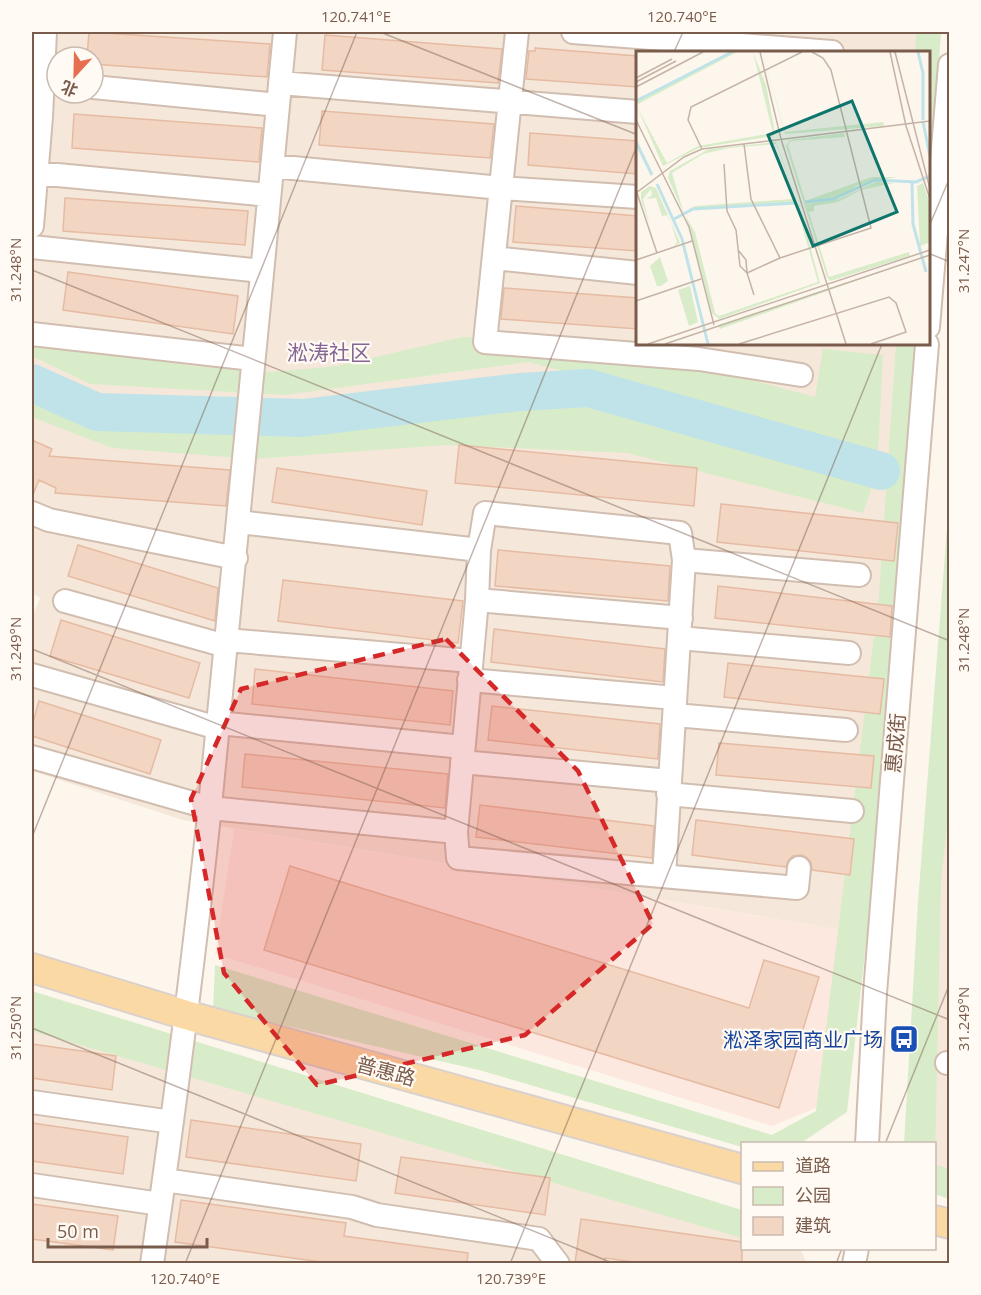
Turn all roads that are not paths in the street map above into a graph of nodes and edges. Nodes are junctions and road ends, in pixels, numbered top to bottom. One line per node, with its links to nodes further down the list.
1 (285, 32): 10 (street)
2 (517, 32): 12 (street)
3 (573, 32): 4 (street)
4 (723, 42): 6 (street)
5 (40, 45): 7 (street)
6 (821, 51)
7 (45, 64)
8 (950, 65): 26 (street)
9 (105, 87): 10 (street)
10 (279, 94): 12 (street); 15 (street)
11 (45, 95): 14 (street)
12 (510, 102): 13 (street); 17 (street)
13 (636, 112)
14 (36, 117): 16 (street)
15 (272, 166): 17 (street); 18 (street)
16 (36, 173): 18 (street); 20 (street)
17 (501, 188): 19 (street); 23 (street)
18 (269, 195): 24 (street)
19 (636, 197)
20 (33, 203): 21 (street)
21 (32, 226)
22 (32, 247): 24 (street)
23 (494, 258): 25 (street); 30 (street)
24 (262, 271): 29 (street)
25 (636, 273)
26 (930, 303)
27 (32, 334): 29 (street)
28 (927, 345): 60 (street, 惠成街)
29 (253, 359): 33 (street)
30 (700, 359): 31 (street)
31 (801, 375)
32 (32, 513): 35 (street)
33 (239, 522): 34 (street); 35 (street)
34 (479, 550): 36 (street); 38 (street)
35 (236, 558): 41 (street)
36 (684, 560): 37 (street); 40 (street)
37 (859, 575)
38 (477, 600): 40 (street); 43 (street)
39 (65, 601): 41 (street)
40 (680, 628): 42 (street); 45 (street)
41 (226, 643): 43 (street); 46 (street)
42 (849, 653)
43 (470, 670): 45 (street); 48 (street)
44 (32, 675): 46 (street)
45 (675, 706): 47 (street); 50 (street)
46 (218, 725): 48 (street); 51 (street)
47 (846, 730)
48 (463, 755): 50 (street); 53 (street)
49 (32, 757): 51 (street)
50 (669, 788): 52 (street); 55 (street)
51 (210, 808): 53 (street); 57 (street)
52 (852, 811)
53 (456, 831): 55 (street)
54 (799, 868): 55 (street)
55 (664, 876)
56 (32, 968): 57 (main road, 普惠路)
57 (186, 1015): 59 (street); 61 (main road, 普惠路)
58 (32, 1102): 59 (street)
59 (172, 1122): 62 (street)
60 (867, 1142)
61 (741, 1169)
62 (164, 1180): 64 (street); 66 (street)
63 (32, 1185): 64 (street)
64 (160, 1204): 65 (street)
65 (152, 1263)
66 (558, 1263)

